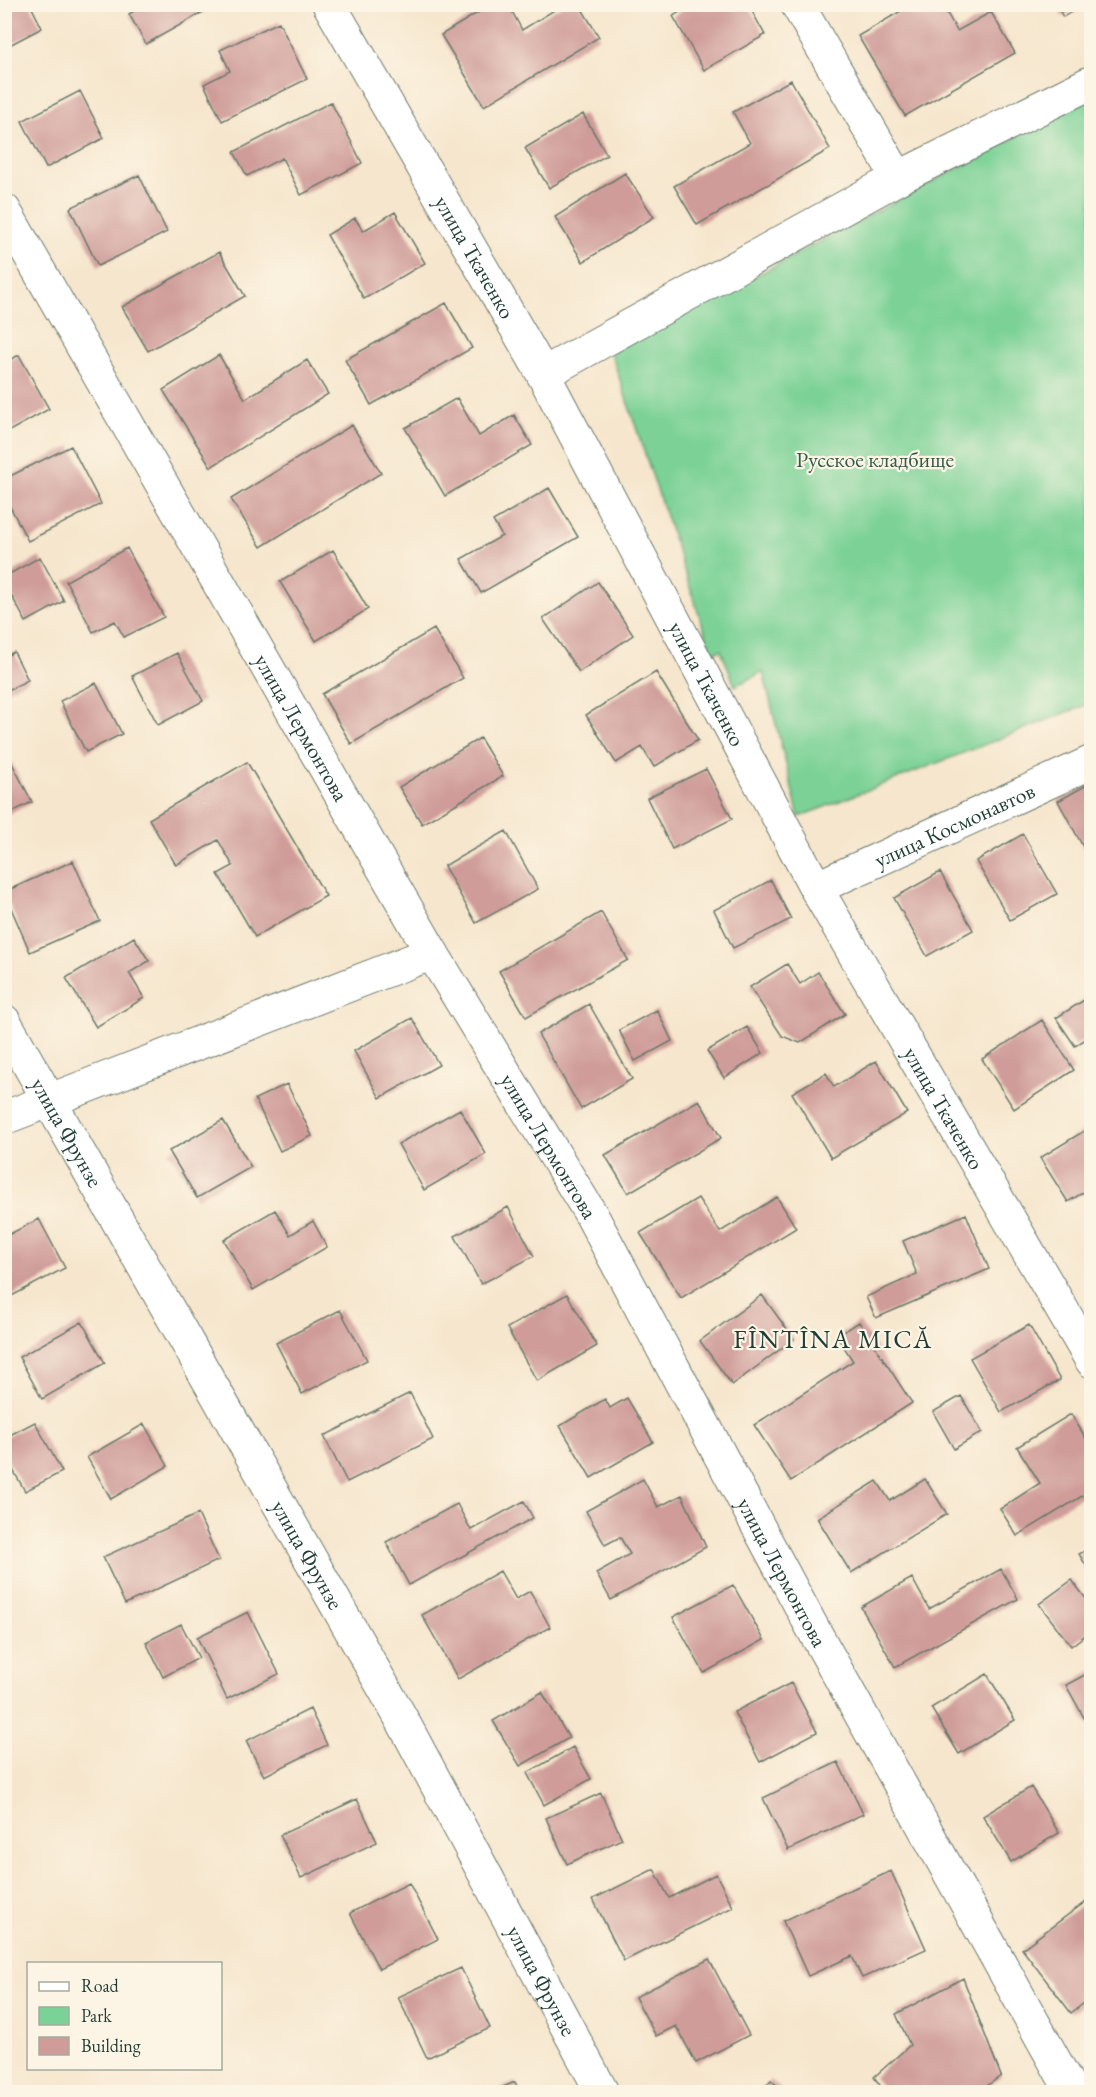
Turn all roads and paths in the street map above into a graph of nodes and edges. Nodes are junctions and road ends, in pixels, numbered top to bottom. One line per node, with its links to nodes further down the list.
1 (329, 4): 6 (street, улица Ткаченко)
2 (797, 4): 4 (street)
3 (1092, 82): 4 (street)
4 (898, 178): 6 (street)
5 (4, 210): 9 (street, улица Лермонтова)
6 (543, 374): 8 (street, улица Ткаченко)
7 (1092, 762): 8 (street, улица Космонавтов)
8 (816, 888): 13 (street, улица Ткаченко)
9 (432, 953): 11 (street); 15 (street, улица Лермонтова)
10 (4, 1021): 11 (street, улица Фрунзе)
11 (49, 1102): 12 (street); 14 (street, улица Фрунзе)
12 (4, 1118)
13 (1092, 1361)
14 (602, 2092)
15 (1072, 2092)

